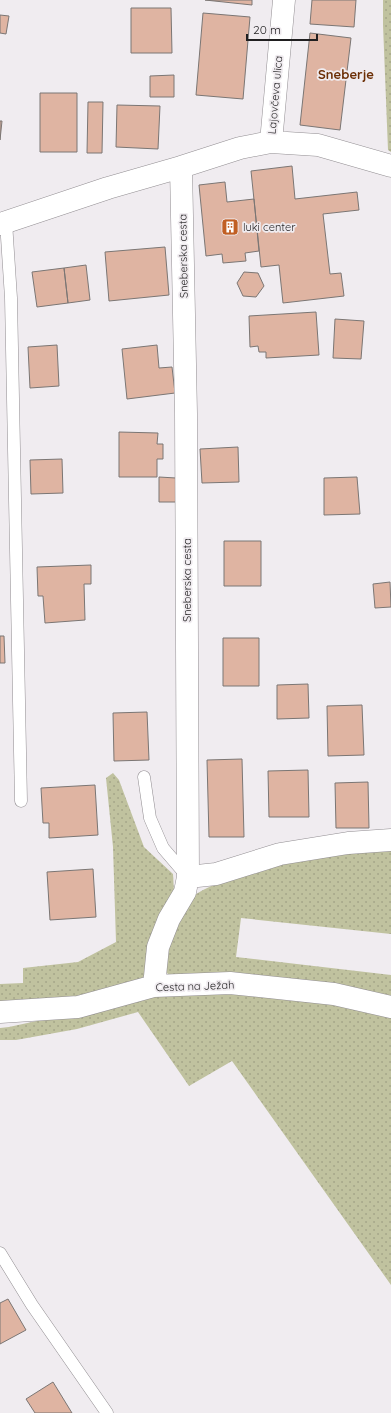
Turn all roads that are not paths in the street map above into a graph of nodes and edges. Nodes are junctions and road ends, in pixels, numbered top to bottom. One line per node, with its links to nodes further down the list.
1 (284, 0): 2 (street, Lajovčeva ulica)
2 (271, 142): 3 (street); 4 (street)
3 (391, 166)
4 (181, 167): 5 (street); 9 (street, Sneberska cesta)
5 (3, 223): 7 (lane)
6 (144, 776): 9 (lane)
7 (21, 801)
8 (391, 840): 9 (street)
9 (188, 876): 10 (street, Sneberska cesta)
10 (154, 986): 11 (street, Cesta na Ježah); 12 (street, Cesta na Ježah)
11 (391, 1007)
12 (0, 1012)
13 (0, 1253): 14 (lane)
14 (107, 1413)

